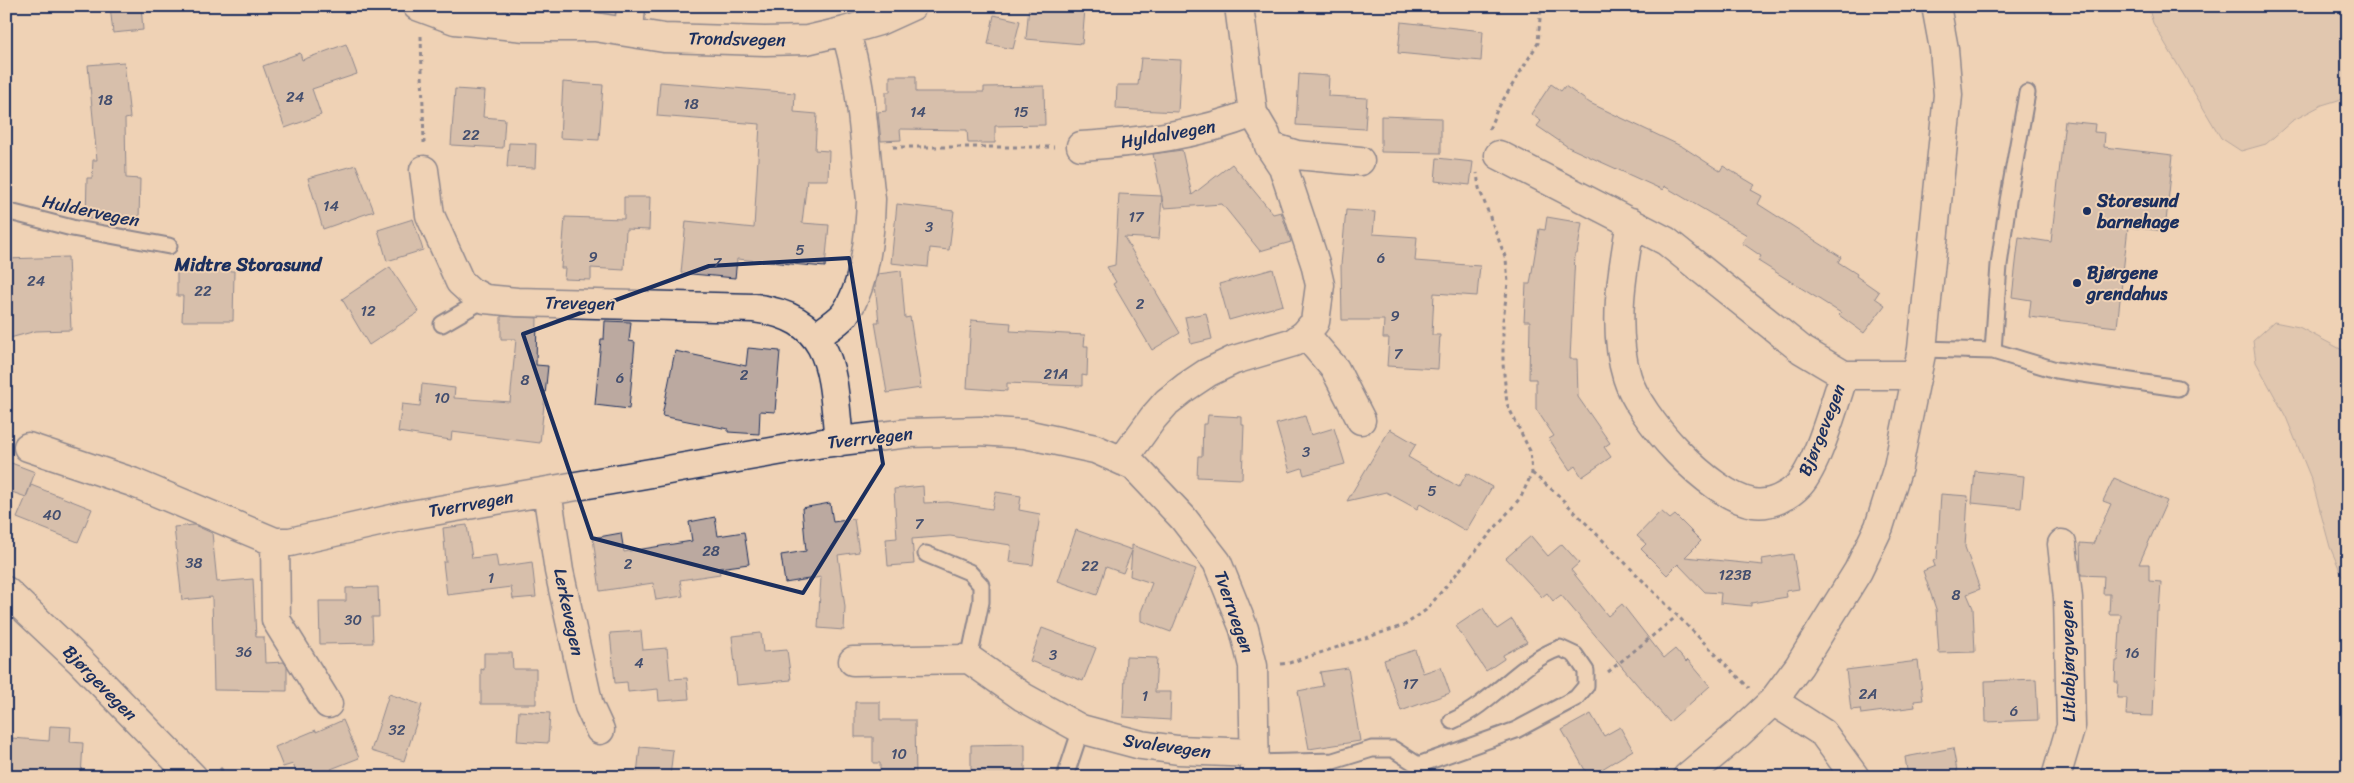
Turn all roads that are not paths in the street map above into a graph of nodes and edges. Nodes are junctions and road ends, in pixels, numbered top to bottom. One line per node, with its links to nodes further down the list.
1 (912, 6): 6 (street, Trondsvegen)
2 (1239, 6): 8 (street)
3 (1936, 6): 22 (street)
4 (418, 7): 5 (street, Trondsvegen)
5 (630, 19): 6 (street, Trondsvegen)
6 (845, 31): 20 (street)
7 (2027, 93): 21 (lane)
8 (1253, 113): 10 (street, Hyldalvegen); 11 (street)
9 (1493, 143): 15 (street, Bjørgevegen)
10 (1081, 146)
11 (1269, 146): 12 (street); 19 (street)
12 (1360, 161)
13 (424, 170): 17 (street, Trevegen)
14 (6, 211): 16 (lane, Huldervegen)
15 (1631, 222): 23 (street, Bjørgevegen); 23 (street, Bjørgevegen)
16 (169, 246)
17 (485, 299): 18 (lane); 20 (street, Trevegen)
18 (442, 324)
19 (1305, 334): 25 (street); 28 (street)
20 (817, 336): 26 (street, Trevegen)
21 (1992, 351): 22 (lane); 24 (lane)
22 (1920, 362): 23 (street, Bjørgevegen); 36 (street)
23 (1844, 375)
24 (2178, 388)
25 (1361, 420)
26 (839, 442): 28 (street, Tverrvegen); 29 (street, Tverrvegen)
27 (28, 447): 30 (street, Tverrvegen)
28 (1122, 461): 41 (street, Tverrvegen)
29 (547, 490): 30 (street, Tverrvegen); 40 (street, Lerkevegen)
30 (275, 542): 37 (street)
31 (2062, 544): 46 (street, Litlabjørgvegen)
32 (926, 554): 34 (lane)
33 (6, 591): 42 (street, Bjørgevegen)
34 (969, 659): 35 (street); 39 (street, Svalevegen)
35 (853, 661)
36 (1773, 701): 44 (street); 45 (street)
37 (328, 704)
38 (1452, 721): 41 (lane)
39 (1080, 729): 41 (street, Svalevegen); 43 (lane)
40 (600, 730)
41 (1255, 764)
42 (193, 777)
43 (1065, 777)
44 (1687, 777)
45 (1855, 777)
46 (2056, 777)

